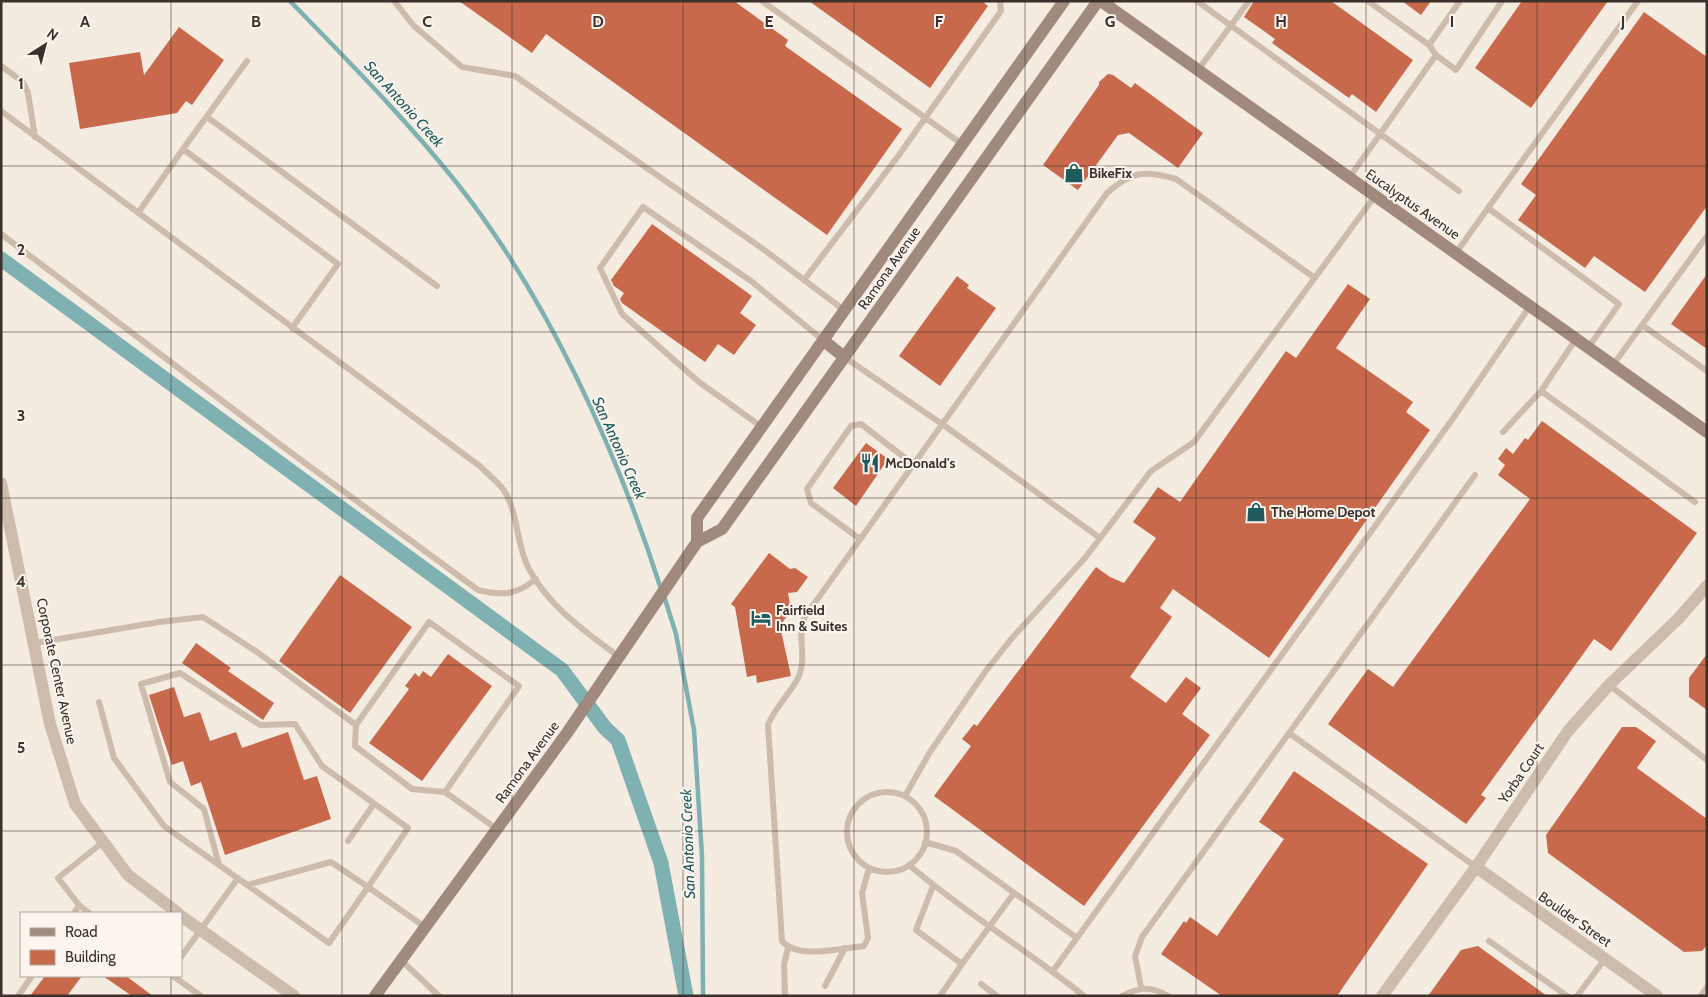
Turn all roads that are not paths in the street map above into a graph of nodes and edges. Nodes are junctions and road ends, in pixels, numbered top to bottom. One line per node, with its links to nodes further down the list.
1 (394, 1): 34 (lane)
2 (762, 1): 20 (lane)
3 (1000, 1): 20 (lane)
4 (1064, 1): 23 (main road, Ramona Avenue)
5 (1099, 1): 17 (main road, Eucalyptus Avenue); 43 (main road, Ramona Avenue)
6 (1197, 1): 12 (lane)
7 (1249, 1): 12 (lane)
8 (1368, 1): 13 (lane)
9 (1460, 1): 13 (lane)
10 (1502, 1): 14 (lane)
11 (1638, 1): 28 (lane)
12 (1231, 26): 17 (lane); 21 (lane)
13 (1429, 45): 14 (lane)
14 (1436, 55): 21 (lane)
15 (248, 62): 19 (lane)
16 (1, 66): 22 (lane)
17 (1198, 70): 25 (main road, Eucalyptus Avenue)
18 (1, 112): 22 (lane)
19 (206, 117): 24 (lane); 35 (lane)
20 (926, 117): 23 (lane); 34 (lane)
21 (1381, 134): 25 (lane); 26 (lane)
22 (35, 137): 29 (lane)
23 (962, 144): 37 (main road, Ramona Avenue)
24 (183, 149): 29 (lane); 39 (lane)
25 (1349, 178): 27 (main road, Eucalyptus Avenue)
26 (1458, 191)
27 (1375, 196): 32 (main road, Eucalyptus Avenue); 33 (lane)
28 (1488, 208): 32 (lane); 42 (lane)
29 (138, 213): 39 (lane)
30 (1, 234): 58 (lane)
31 (1707, 236): 38 (lane)
32 (1456, 253): 36 (main road, Eucalyptus Avenue)
33 (1315, 278): 47 (lane); 55 (lane)
34 (804, 280): 37 (lane)
35 (437, 286)
36 (1530, 306): 40 (main road, Eucalyptus Avenue); 91 (lane)
37 (844, 310): 41 (main road, Ramona Avenue)
38 (1642, 325): 44 (lane); 45 (lane)
39 (292, 328): 58 (lane)
40 (1576, 339): 42 (main road, Eucalyptus Avenue); 46 (lane)
41 (823, 340): 43 (main road); 48 (main road, Ramona Avenue); 48 (lane)
42 (1588, 348): 44 (main road, Eucalyptus Avenue)
43 (844, 357): 47 (lane); 57 (main road, Ramona Avenue)
44 (1613, 365): 50 (main road, Eucalyptus Avenue)
45 (1707, 371)
46 (1541, 391): 49 (lane); 54 (lane)
47 (942, 424): 51 (lane); 55 (lane)
48 (762, 427): 57 (main road, Ramona Avenue)
49 (1503, 432)
50 (1707, 432)
51 (913, 464): 56 (lane); 56 (lane)
52 (1475, 475): 65 (lane)
53 (1, 483): 60 (street, Corporate Center Avenue)
54 (1695, 502)
55 (1100, 538): 68 (lane)
56 (860, 539): 93 (lane)
57 (696, 542): 61 (main road, Ramona Avenue)
58 (536, 579): 61 (lane)
59 (1707, 586): 62 (street, Yorba Court)
60 (35, 643): 64 (lane); 72 (street, Corporate Center Avenue)
61 (619, 657): 70 (main road, Ramona Avenue)
62 (1608, 685): 66 (lane); 76 (street, Yorba Court)
63 (99, 702): 74 (lane)
64 (356, 725): 67 (lane); 67 (lane)
65 (1289, 733): 76 (lane); 104 (lane)
66 (1707, 760)
67 (445, 792): 70 (lane)
68 (905, 796): 73 (lane); 77 (lane)
69 (374, 804): 71 (lane); 74 (lane); 81 (lane)
70 (497, 829): 89 (main road, Ramona Avenue)
71 (348, 841)
72 (103, 842): 83 (lane); 86 (street, Corporate Center Avenue)
73 (925, 842): 75 (lane); 82 (lane)
74 (219, 865): 78 (lane)
75 (908, 865): 77 (lane); 80 (lane)
76 (1476, 867): 96 (street, Boulder Street); 117 (street, Yorba Court)
77 (869, 868): 94 (lane)
78 (238, 878): 79 (lane); 90 (lane)
79 (247, 885): 81 (lane); 81 (lane)
80 (933, 886): 88 (lane); 98 (lane)
81 (368, 887): 89 (lane)
82 (1014, 893): 88 (lane); 91 (lane)
83 (79, 904): 84 (lane); 85 (lane)
84 (75, 912)
85 (88, 912)
86 (177, 912)
87 (182, 917): 90 (street)
88 (989, 926): 98 (lane); 99 (lane)
89 (425, 927): 97 (main road, Ramona Avenue)
90 (200, 930): 95 (lane); 108 (street)
91 (1077, 938): 99 (lane)
92 (1489, 941): 118 (lane)
93 (788, 948): 94 (lane); 111 (lane)
94 (845, 948): 103 (lane)
95 (182, 956)
96 (1605, 959): 119 (lane); 120 (street, Boulder Street)
97 (401, 960): 109 (main road, Ramona Avenue); 110 (lane)
98 (962, 964): 112 (lane)
99 (1053, 971): 114 (lane)
100 (31, 977): 106 (lane)
101 (174, 977): 107 (lane)
102 (981, 984): 113 (lane)
103 (825, 986)
104 (1141, 988): 115 (lane); 116 (lane)
105 (1707, 988): 121 (lane)
106 (18, 996)
107 (201, 996)
108 (294, 996)
109 (375, 996)
110 (439, 996)
111 (785, 996)
112 (940, 996)
113 (997, 996)
114 (1084, 996)
115 (1122, 996)
116 (1168, 996)
117 (1382, 996)
118 (1567, 996)
119 (1577, 996)
120 (1657, 996)
121 (1701, 996)

